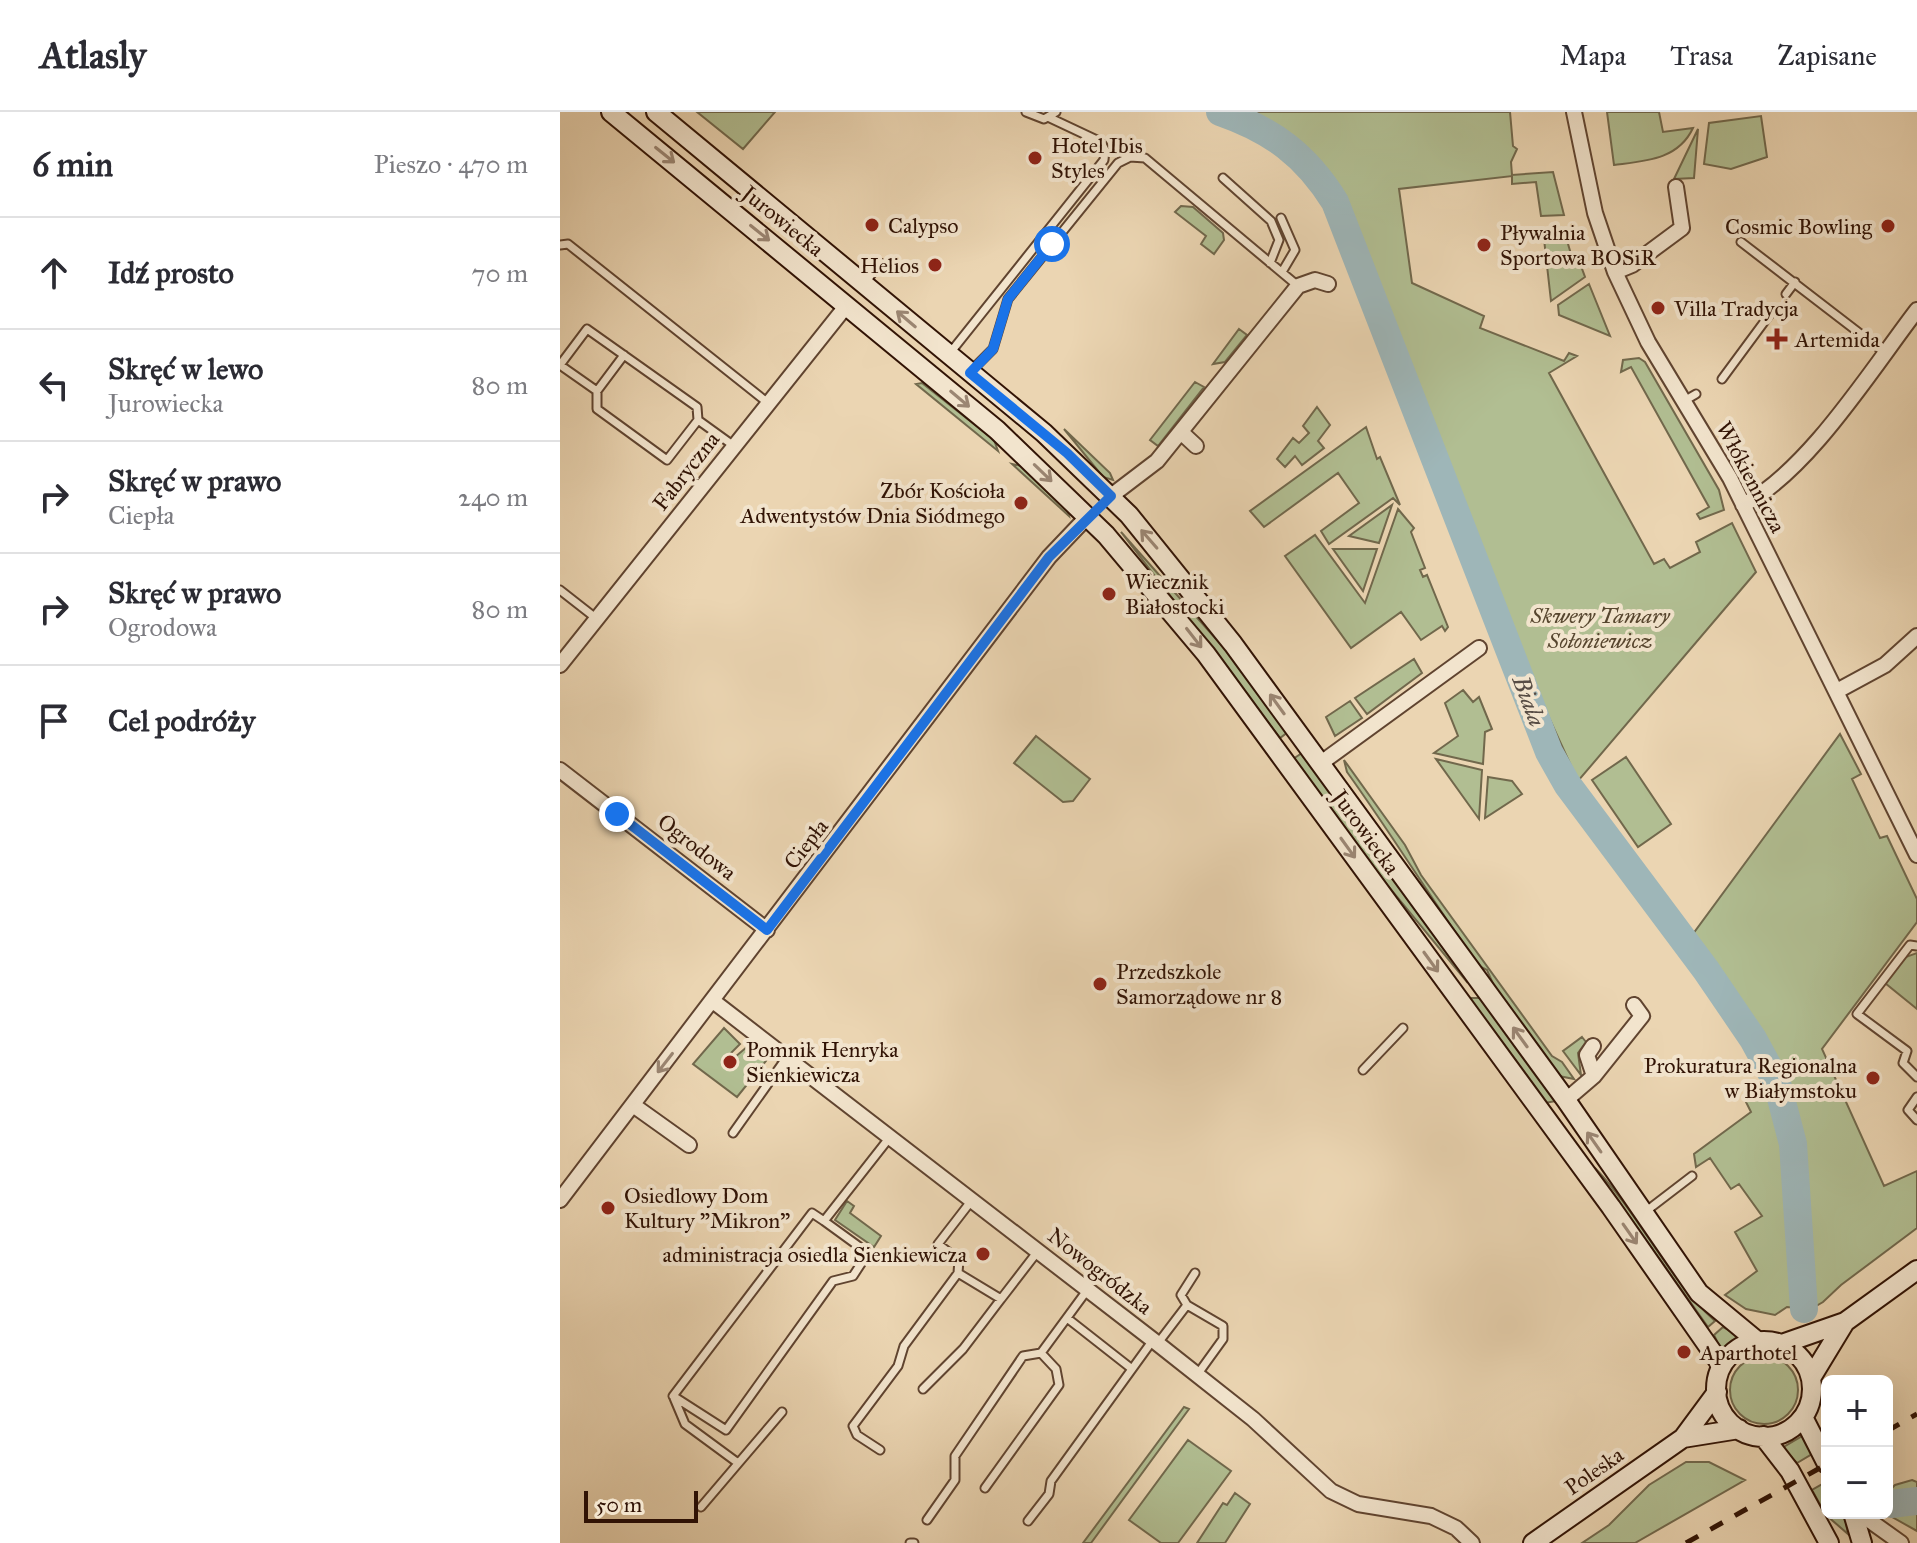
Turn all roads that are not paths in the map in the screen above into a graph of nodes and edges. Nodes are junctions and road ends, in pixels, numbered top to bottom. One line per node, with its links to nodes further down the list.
1 (611, 112): 6 (street, Jurowiecka)
2 (656, 112): 7 (street, Jurowiecka)
3 (1026, 112): 5 (lane)
4 (1574, 112): 17 (street, Włókiennicza)
5 (1053, 115): 28 (lane)
6 (636, 119): 9 (street, Jurowiecka, one-way to 9)
7 (715, 162): 9 (street); 20 (street, Jurowiecka)
8 (1223, 178): 15 (lane)
9 (700, 184): 23 (street, Jurowiecka, one-way to 23)
10 (1676, 187): 17 (street)
11 (1281, 218): 16 (lane)
12 (1741, 242): 18 (lane)
13 (560, 245): 33 (lane)
14 (880, 263): 20 (lane)
15 (1270, 263): 16 (lane); 30 (lane)
16 (1282, 272): 21 (lane)
17 (1615, 272): 39 (street, Włókiennicza)
18 (1795, 282): 22 (lane); 26 (lane)
19 (1328, 284): 21 (street)
20 (863, 285): 23 (street); 28 (street, Jurowiecka, one-way to 20)
21 (1298, 286): 35 (street)
22 (1786, 294)
23 (847, 305): 29 (street, Jurowiecka); 33 (street, Fabryczna)
24 (1917, 310): 26 (street)
25 (1770, 314): 31 (lane)
26 (1884, 352): 39 (street)
27 (624, 355): 32 (lane); 32 (lane); 34 (lane)
28 (948, 355): 29 (street); 30 (street, Jurowiecka)
29 (923, 368): 40 (street, Jurowiecka, one-way to 40)
30 (970, 373): 38 (street, Jurowiecka)
31 (1722, 379)
32 (597, 391): 34 (lane)
33 (768, 403): 36 (street, Fabryczna)
34 (698, 420): 36 (lane)
35 (1182, 433): 37 (street); 38 (street)
36 (734, 446): 42 (street, Fabryczna)
37 (1196, 446)
38 (1111, 496): 40 (street); 47 (street, Jurowiecka, one-way to 38)
39 (1743, 505): 46 (street, Włókiennicza)
40 (1088, 516): 50 (street, Ciepła); 53 (street, Jurowiecka, one-way to 53)
41 (560, 590): 42 (lane)
42 (597, 619): 45 (street, Fabryczna)
43 (1917, 636): 46 (street)
44 (1479, 648): 47 (street)
45 (560, 665)
46 (1837, 691): 49 (street, Włókiennicza)
47 (1321, 763): 52 (street, Jurowiecka)
48 (560, 770): 50 (street, Ogrodowa)
49 (1916, 850)
50 (767, 930): 54 (street, Ciepła)
51 (1917, 946): 61 (lane)
52 (1476, 978): 53 (street); 63 (street, Jurowiecka, one-way to 52)
53 (1453, 991): 65 (street, Jurowiecka)
54 (713, 1001): 58 (street, Nowogródzka); 64 (street, Ciepła, one-way to 64)
55 (1634, 1005): 60 (street)
56 (1403, 1028): 59 (lane)
57 (1593, 1046): 60 (street)
58 (787, 1057): 67 (lane); 68 (street, Nowogródzka)
59 (1363, 1070)
60 (1594, 1076): 63 (street)
61 (1917, 1077)
62 (1917, 1097): 66 (lane)
63 (1566, 1100): 65 (street); 73 (street, Jurowiecka, one-way to 63)
64 (633, 1105): 69 (street); 71 (street, Ciepła)
65 (1543, 1116): 88 (street, Jurowiecka, one-way to 88)
66 (1917, 1120)
67 (733, 1133)
68 (890, 1137): 72 (street, Nowogródzka); 74 (lane)
69 (689, 1145)
70 (1692, 1176): 73 (lane)
71 (560, 1200)
72 (972, 1200): 75 (street, Nowogródzka); 77 (lane)
73 (1643, 1213): 84 (street, Jurowiecka)
74 (824, 1221): 94 (lane); 94 (lane)
75 (1038, 1251): 79 (street, Nowogródzka); 80 (lane)
76 (1917, 1270): 83 (street)
77 (958, 1273): 80 (lane); 100 (lane)
78 (1195, 1273): 81 (lane)
79 (1088, 1289): 82 (lane); 85 (street, Nowogródzka)
80 (1001, 1299): 92 (lane)
81 (1187, 1305): 85 (lane); 90 (lane)
82 (1067, 1318): 87 (lane); 89 (lane)
83 (1845, 1322): 86 (street); 91 (street)
84 (1757, 1341): 86 (street); 88 (street)
85 (1155, 1342): 89 (lane); 90 (street, Nowogródzka)
86 (1782, 1344): 91 (street)
87 (1041, 1353): 103 (lane); 107 (lane)
88 (1722, 1366): 93 (street)
89 (1132, 1369): 108 (lane)
90 (1197, 1375): 110 (street, Nowogródzka)
91 (1811, 1378): 96 (street)
92 (923, 1389)
93 (1717, 1392): 97 (street); 99 (street, Poleska)
94 (673, 1396): 102 (lane)
95 (782, 1412): 102 (lane)
96 (1803, 1417): 98 (street); 101 (street)
97 (1739, 1429): 98 (street); 99 (street, Poleska)
98 (1763, 1436): 112 (street)
99 (1683, 1438): 111 (street, Poleska)
100 (880, 1450)
101 (1821, 1452)
102 (738, 1463): 104 (lane)
103 (985, 1488)
104 (701, 1507)
105 (1855, 1519): 113 (street)
106 (1867, 1519): 109 (street)
107 (927, 1520)
108 (1028, 1521)
109 (1890, 1541)
110 (1472, 1543)
111 (1533, 1543)
112 (1829, 1543)
113 (1862, 1543)

